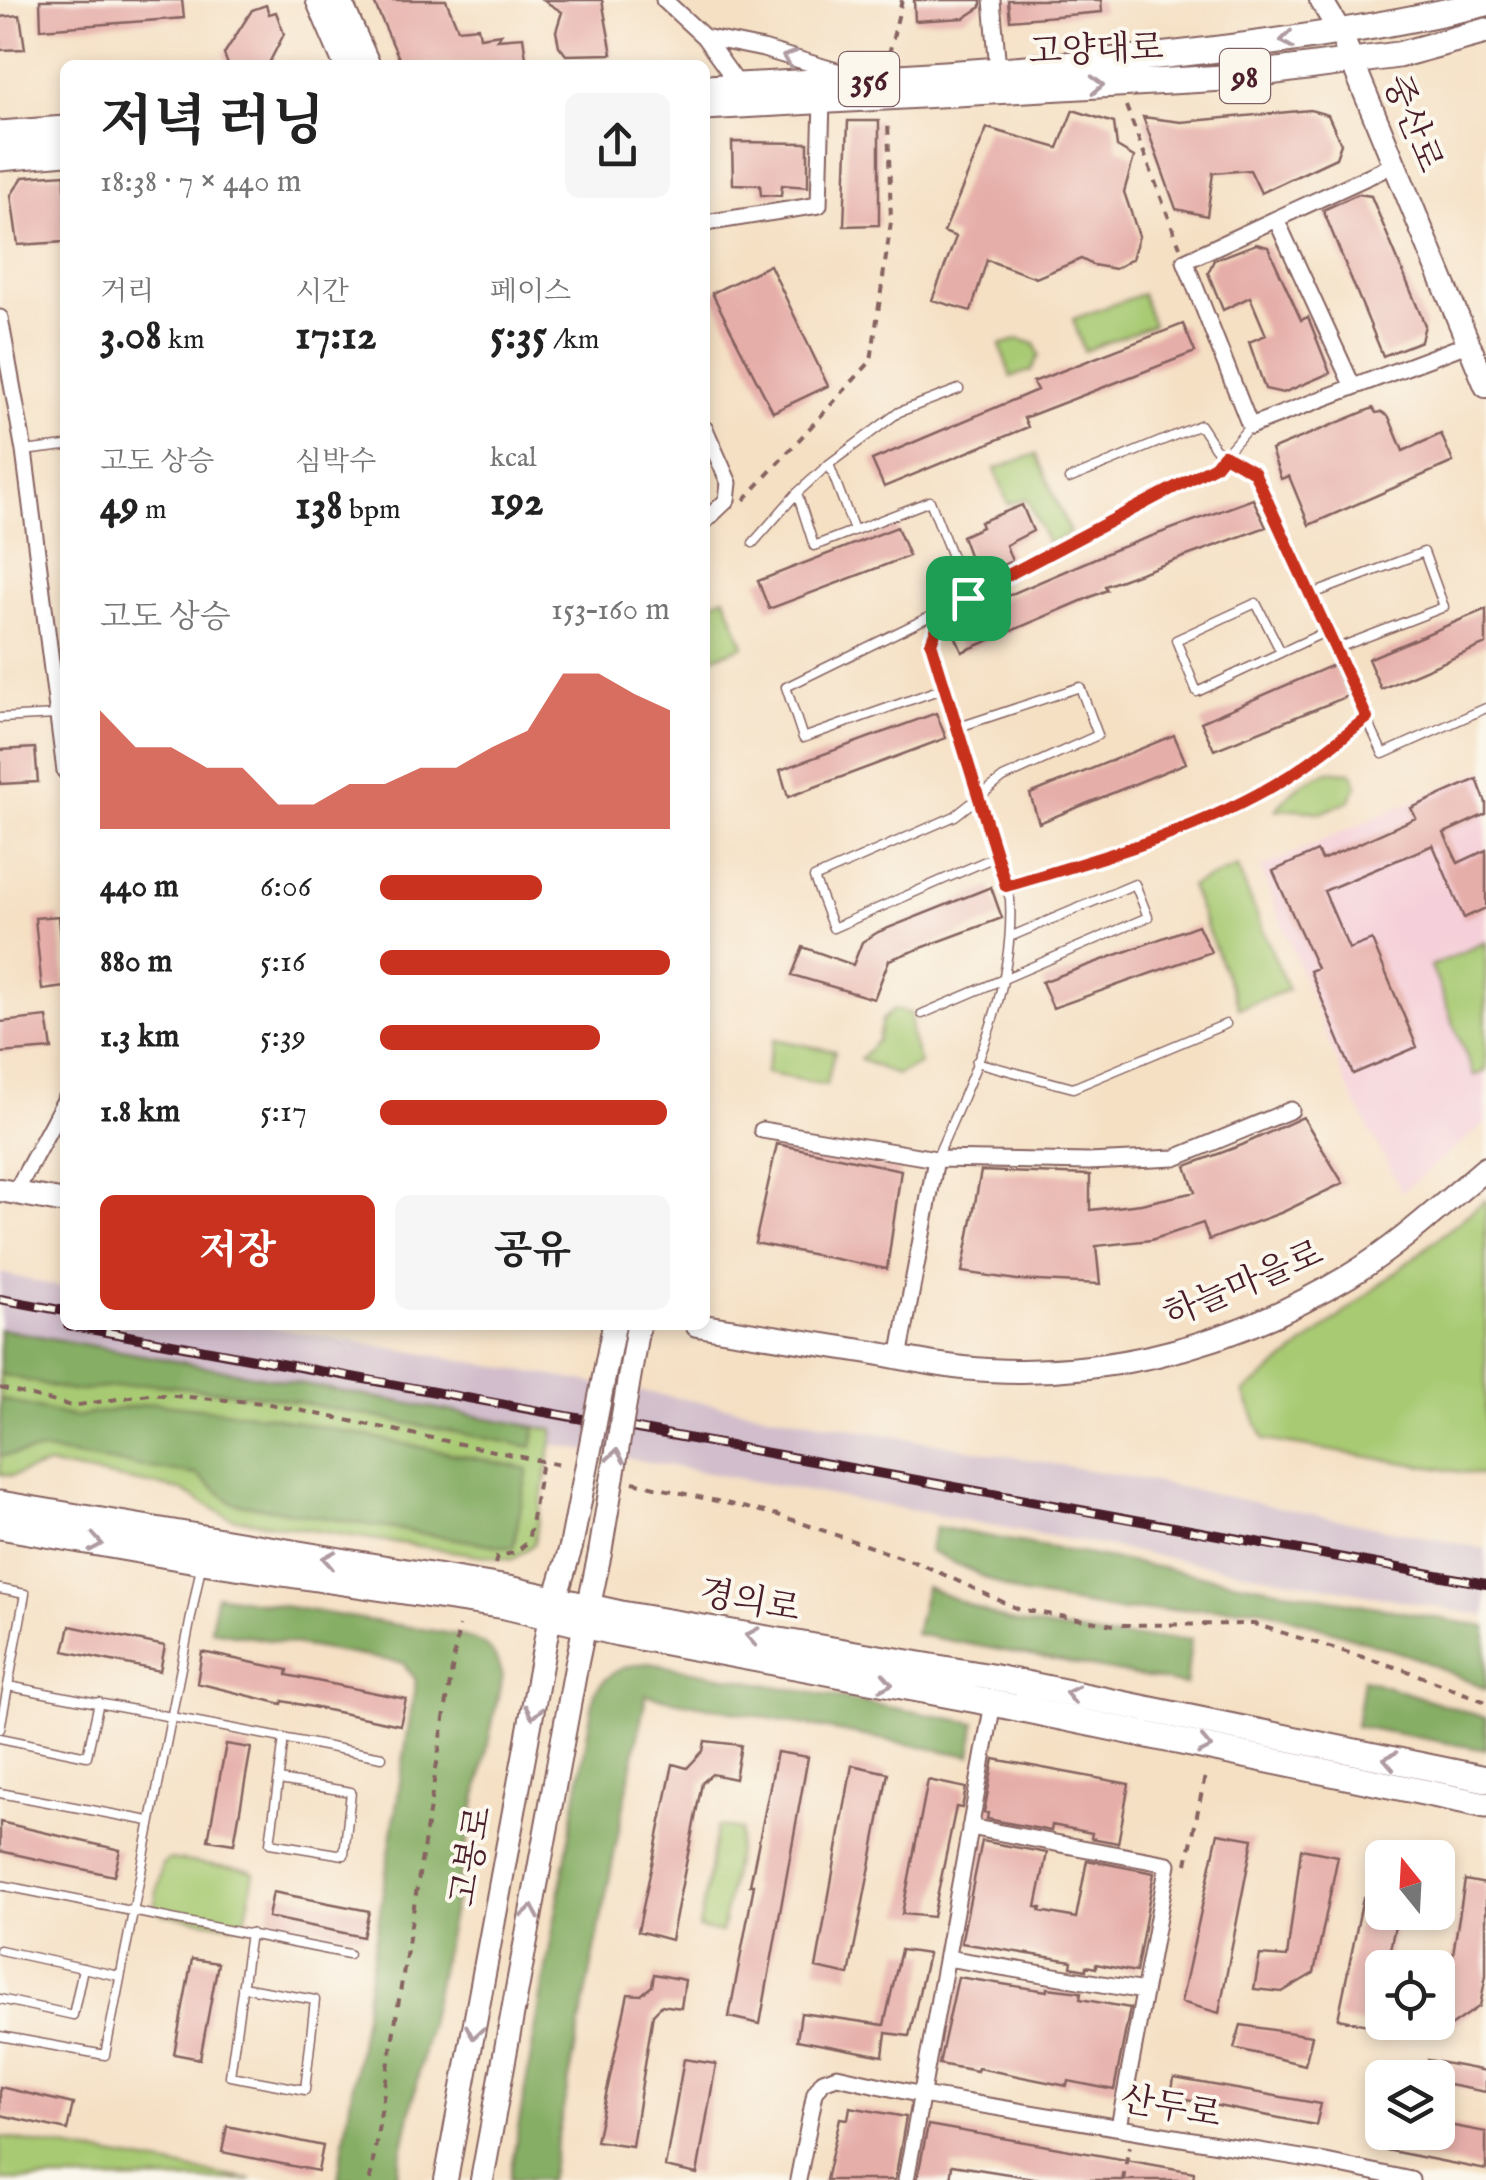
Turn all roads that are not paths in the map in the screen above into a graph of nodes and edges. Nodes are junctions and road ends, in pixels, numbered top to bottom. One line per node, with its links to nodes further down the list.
1 (319, 0): 10 (main road)
2 (338, 0): 11 (main road)
3 (664, 0): 9 (street)
4 (992, 0): 14 (street)
5 (1321, 0): 8 (main road, 중산로)
6 (1486, 2): 8 (main road, 고양대로 / 356)
7 (1486, 31): 12 (main road, 고양대로 / 98)
8 (1340, 32): 12 (main road, 중산로); 14 (main road, 고양대로 / 356, one-way to 14)
9 (704, 37): 13 (street, one-way to 9); 16 (street)
10 (345, 60)
11 (365, 60)
12 (1351, 61): 17 (main road, 고양대로 / 98, one-way to 12); 23 (main road, 중산로)
13 (881, 68): 14 (main road, 고양대로 / 356); 16 (main road, 고양대로 / 356)
14 (998, 69)
15 (710, 89): 16 (main road, 고양대로 / 356)
16 (741, 95): 17 (main road, 고양대로 / 98); 18 (main road, 고양대로 / 98)
17 (822, 100): 25 (street)
18 (710, 105)
19 (60, 129): 20 (main road)
20 (0, 134)
21 (60, 152): 22 (main road)
22 (0, 158)
23 (1393, 165): 24 (street); 27 (main road, 중산로)
24 (1276, 219): 29 (street); 31 (street)
25 (710, 222)
26 (0, 318): 34 (street)
27 (1470, 343): 28 (main road, 중산로); 29 (street)
28 (1486, 386)
29 (1353, 387): 31 (street)
30 (958, 389): 36 (lane)
31 (1250, 426): 35 (lane)
32 (710, 441): 39 (street)
33 (60, 447): 34 (lane)
34 (24, 452): 49 (street)
35 (1224, 455): 37 (lane); 42 (lane); 43 (lane)
36 (829, 464): 38 (lane); 40 (lane)
37 (1070, 480)
38 (797, 493): 40 (lane); 41 (lane)
39 (710, 516)
40 (854, 530): 43 (lane)
41 (752, 543)
42 (1310, 595): 45 (lane); 46 (lane)
43 (968, 598): 44 (lane)
44 (944, 609): 48 (lane); 48 (lane)
45 (1327, 631): 46 (lane); 47 (lane)
46 (1336, 649): 53 (lane)
47 (1281, 652): 47 (lane)
48 (944, 688): 54 (lane)
49 (60, 706)
50 (1486, 708): 53 (lane)
51 (60, 713): 52 (lane)
52 (0, 718)
53 (1367, 718): 57 (lane)
54 (956, 728): 55 (lane); 55 (lane)
55 (978, 797): 56 (lane); 56 (lane)
56 (996, 856): 57 (lane)
57 (1006, 886): 58 (lane)
58 (1012, 936): 59 (lane); 59 (lane)
59 (1006, 976): 60 (lane); 62 (lane)
60 (922, 1014)
61 (1226, 1024): 62 (lane)
62 (976, 1062): 66 (lane)
63 (60, 1108): 68 (street)
64 (1291, 1110): 66 (street)
65 (762, 1130): 66 (street)
66 (936, 1159): 73 (street)
67 (1486, 1168): 73 (main road, 하늘마을로)
68 (7, 1191): 69 (main road)
69 (60, 1201)
70 (710, 1327): 73 (main road, 하늘마을로)
71 (613, 1330): 78 (main road, 고봉로, bridge)
72 (637, 1330): 79 (main road, 고봉로, one-way to 72, bridge)
73 (899, 1358)
74 (0, 1504): 78 (main road, 경의로, one-way to 74)
75 (0, 1526): 76 (main road, 경의로, one-way to 76)
76 (202, 1561): 78 (main road, 경의로); 83 (lane)
77 (0, 1589): 80 (lane)
78 (553, 1608): 79 (main road, 경의로); 108 (main road, 고봉로, one-way to 108)
79 (588, 1616): 82 (main road, 경의로, one-way to 82); 88 (main road, 경의로, one-way to 79); 109 (main road, 고봉로, one-way to 79)
80 (8, 1686): 81 (lane); 84 (lane)
81 (99, 1702): 83 (lane); 85 (lane)
82 (993, 1703): 91 (main road, 경의로, one-way to 91); 93 (street)
83 (170, 1715): 86 (lane); 92 (lane)
84 (0, 1729)
85 (0, 1738)
86 (284, 1738): 87 (lane); 89 (lane)
87 (382, 1758)
88 (1486, 1779)
89 (280, 1780): 89 (lane)
90 (0, 1792): 92 (lane)
91 (1486, 1804)
92 (149, 1821): 95 (lane)
93 (970, 1827): 99 (street); 103 (street)
94 (0, 1885): 95 (lane)
95 (131, 1913): 96 (lane); 101 (lane)
96 (250, 1933): 98 (lane); 102 (lane)
97 (0, 1950): 100 (lane)
98 (349, 1954)
99 (946, 1958): 103 (street); 106 (street)
100 (83, 1968): 101 (lane); 104 (lane)
101 (119, 1976): 105 (lane)
102 (242, 1987): 102 (lane)
103 (1144, 1991): 107 (street)
104 (0, 1999)
105 (0, 2036)
106 (922, 2094): 107 (street, 산두로); 110 (street, 산두로); 111 (street)
107 (1119, 2128): 112 (street, 산두로)
108 (446, 2180)
109 (482, 2180)
110 (798, 2180)
111 (906, 2180)
112 (1411, 2180)

